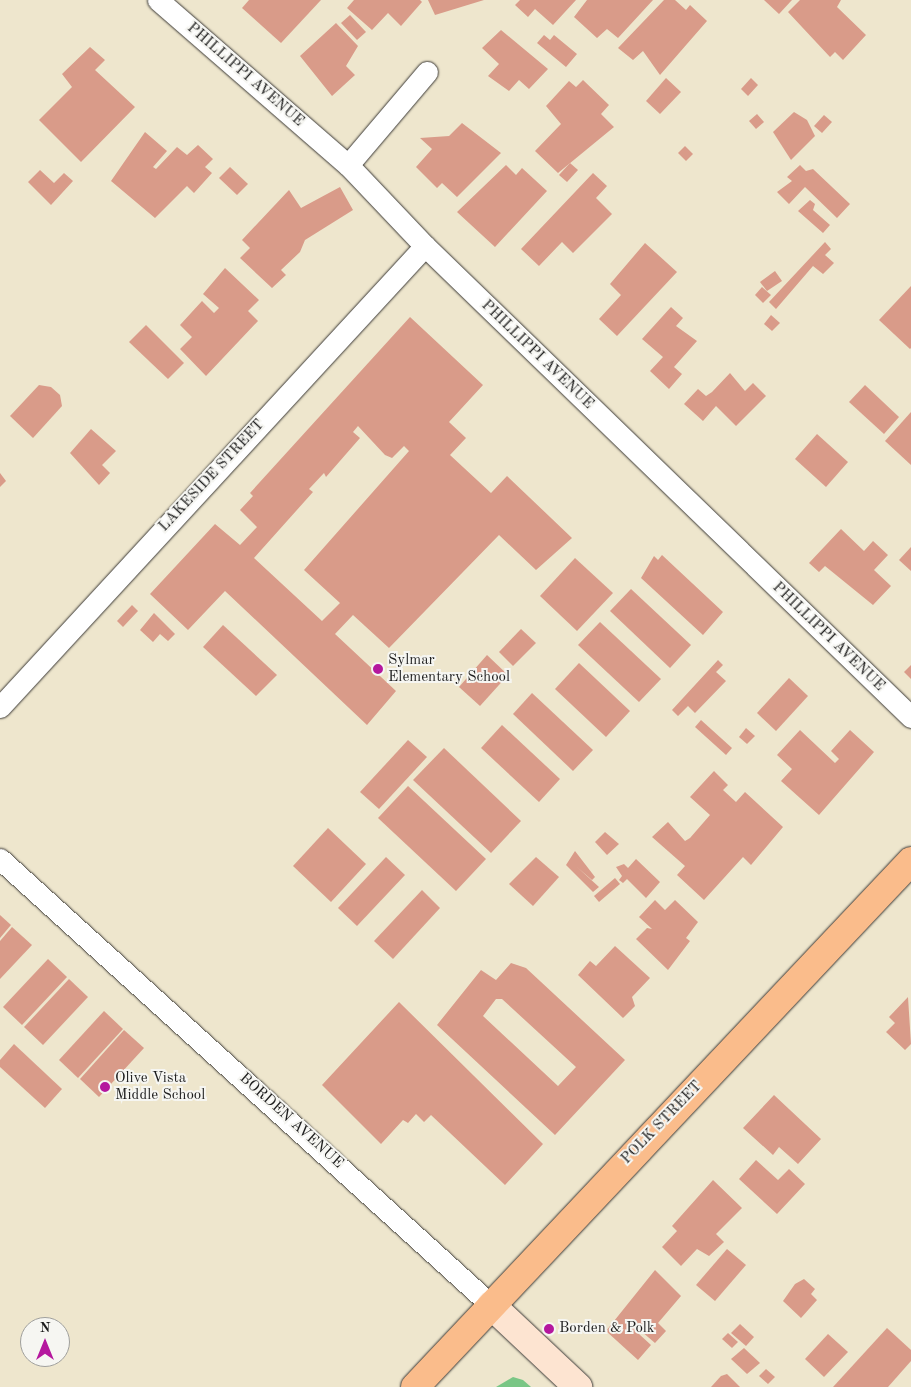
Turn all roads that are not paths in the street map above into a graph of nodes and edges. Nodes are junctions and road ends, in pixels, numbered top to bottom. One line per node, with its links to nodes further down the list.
1 (158, 0): 3 (street, PHILLIPPI AVENUE)
2 (427, 72): 3 (street)
3 (348, 165): 4 (street, PHILLIPPI AVENUE)
4 (424, 246): 5 (street, LAKESIDE STREET); 6 (street, PHILLIPPI AVENUE)
5 (0, 707)
6 (911, 718)
7 (0, 859): 9 (street, BORDEN AVENUE)
8 (911, 861): 9 (main road, POLK STREET)
9 (491, 1305): 10 (main road, POLK STREET); 11 (street, BORDEN AVENUE)
10 (415, 1387)
11 (578, 1387)

